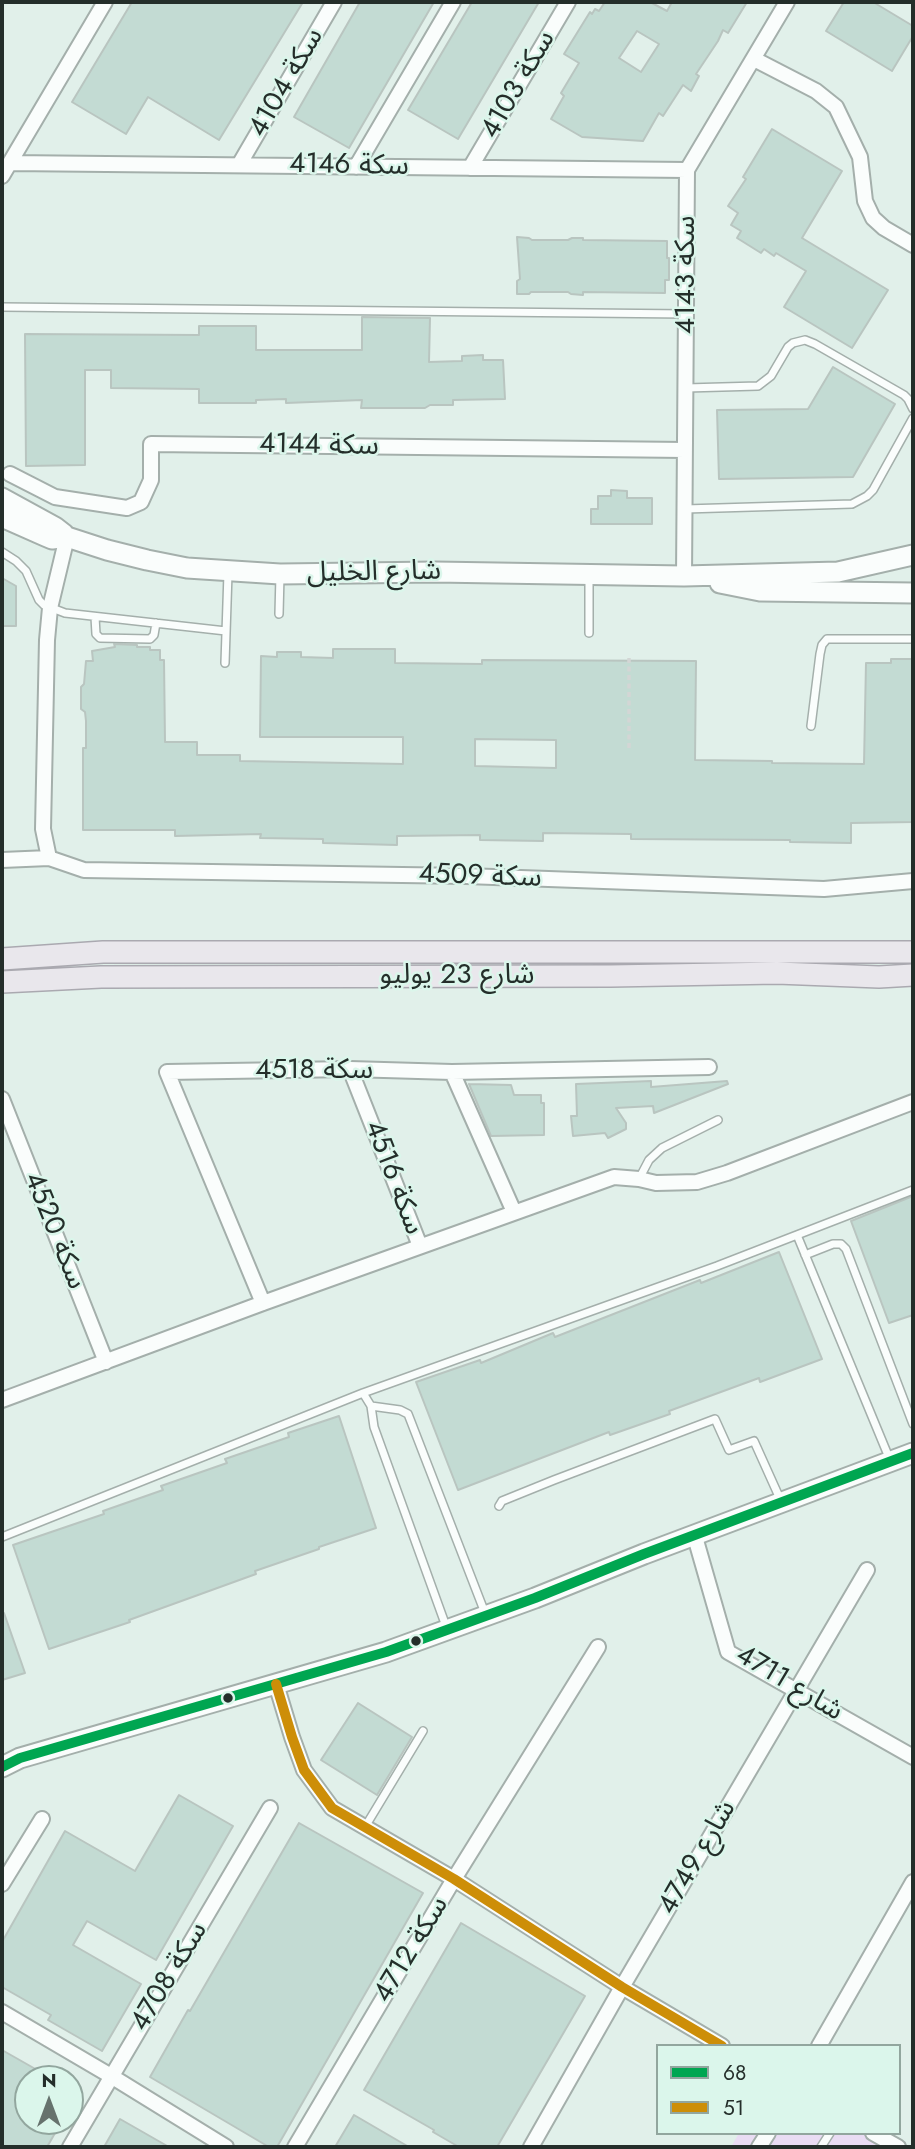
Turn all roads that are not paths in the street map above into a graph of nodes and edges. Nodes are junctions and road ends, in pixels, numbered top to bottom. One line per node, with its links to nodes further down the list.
1 (105, 2): 7 (street)
2 (334, 2): 8 (street, سكة 4104)
3 (453, 2): 9 (street)
4 (568, 2): 10 (street, سكة 4103)
5 (787, 2): 6 (street)
6 (754, 59): 11 (street); 13 (street)
7 (10, 163): 8 (street, سكة 4146); 12 (street)
8 (239, 164): 9 (street, سكة 4146)
9 (356, 167): 10 (street, سكة 4146)
10 (470, 168): 11 (street, سكة 4146)
11 (687, 170): 15 (street, سكة 4143)
12 (2, 176)
13 (913, 245)
14 (2, 307): 15 (lane)
15 (687, 314): 16 (street, سكة 4143)
16 (686, 388): 17 (lane); 19 (street, سكة 4143)
17 (913, 409)
18 (913, 418): 22 (lane)
19 (685, 450): 20 (street, سكة 4144); 22 (street, سكة 4143)
20 (10, 474)
21 (2, 498): 24 (street, شارع الخليل)
22 (685, 509): 30 (street, سكة 4143)
23 (2, 517): 24 (street, شارع الخليل)
24 (67, 537): 27 (street, شارع الخليل); 32 (street)
25 (2, 552): 32 (lane)
26 (913, 555): 30 (street, شارع الخليل)
27 (228, 572): 28 (street, شارع الخليل); 36 (lane)
28 (280, 574): 29 (street, شارع الخليل); 33 (lane)
29 (589, 576): 30 (street, شارع الخليل); 37 (lane)
30 (684, 576): 31 (street, شارع الخليل)
31 (913, 593)
32 (50, 608): 34 (lane); 41 (street)
33 (279, 614)
34 (95, 617): 35 (lane); 35 (lane)
35 (156, 624): 36 (lane)
36 (226, 631): 39 (lane)
37 (590, 633)
38 (913, 639): 40 (lane)
39 (225, 663)
40 (811, 726)
41 (49, 858): 42 (street, سكة 4509); 43 (street, سكة 4509)
42 (2, 860)
43 (913, 881)
44 (913, 952): 45 (main road, شارع 23 يوليو)
45 (2, 959)
46 (913, 975): 47 (main road, شارع 23 يوليو)
47 (2, 982)
48 (709, 1068): 50 (street, سكة 4518)
49 (350, 1069): 50 (street, سكة 4518); 58 (street, سكة 4516); 60 (street, سكة 4518)
50 (452, 1072): 56 (street)
51 (2, 1099): 61 (street, سكة 4520)
52 (913, 1102): 54 (street)
53 (718, 1120): 54 (lane)
54 (639, 1179): 56 (street)
55 (913, 1190): 57 (lane)
56 (514, 1212): 58 (street)
57 (797, 1234): 59 (lane); 62 (lane)
58 (420, 1247): 60 (street)
59 (805, 1255): 65 (lane); 67 (lane)
60 (263, 1303): 61 (street)
61 (106, 1362): 63 (street)
62 (363, 1393): 64 (lane); 70 (lane)
63 (2, 1400)
64 (372, 1406): 73 (lane); 74 (lane)
65 (913, 1424)
66 (913, 1453): 67 (street)
67 (890, 1461): 68 (street)
68 (781, 1502): 69 (lane); 71 (street)
69 (499, 1506)
70 (2, 1537)
71 (695, 1537): 73 (street); 77 (street, 4711 شارع)
72 (867, 1570): 77 (street, 4749 شارع)
73 (486, 1616): 74 (street)
74 (447, 1630): 76 (street)
75 (598, 1647): 85 (street, سكة 4712)
76 (276, 1684): 79 (street); 84 (street)
77 (796, 1691): 80 (street, 4711 شارع); 88 (street, 4749 شارع)
78 (423, 1731): 84 (lane)
79 (11, 1758): 81 (street)
80 (913, 1758)
81 (2, 1767)
82 (270, 1808): 92 (street, سكة 4708)
83 (42, 1819): 87 (street)
84 (365, 1827): 85 (street)
85 (454, 1879): 88 (street); 96 (street, سكة 4712)
86 (913, 1882): 91 (street)
87 (2, 1884)
88 (622, 1987): 90 (street); 97 (street, 4749 شارع)
89 (2, 2012): 92 (street)
90 (719, 2044)
91 (820, 2044)
92 (111, 2076): 94 (street, سكة 4708); 95 (street)
93 (876, 2135): 98 (street)
94 (70, 2147)
95 (226, 2147)
96 (295, 2147)
97 (531, 2147)
98 (896, 2147)

